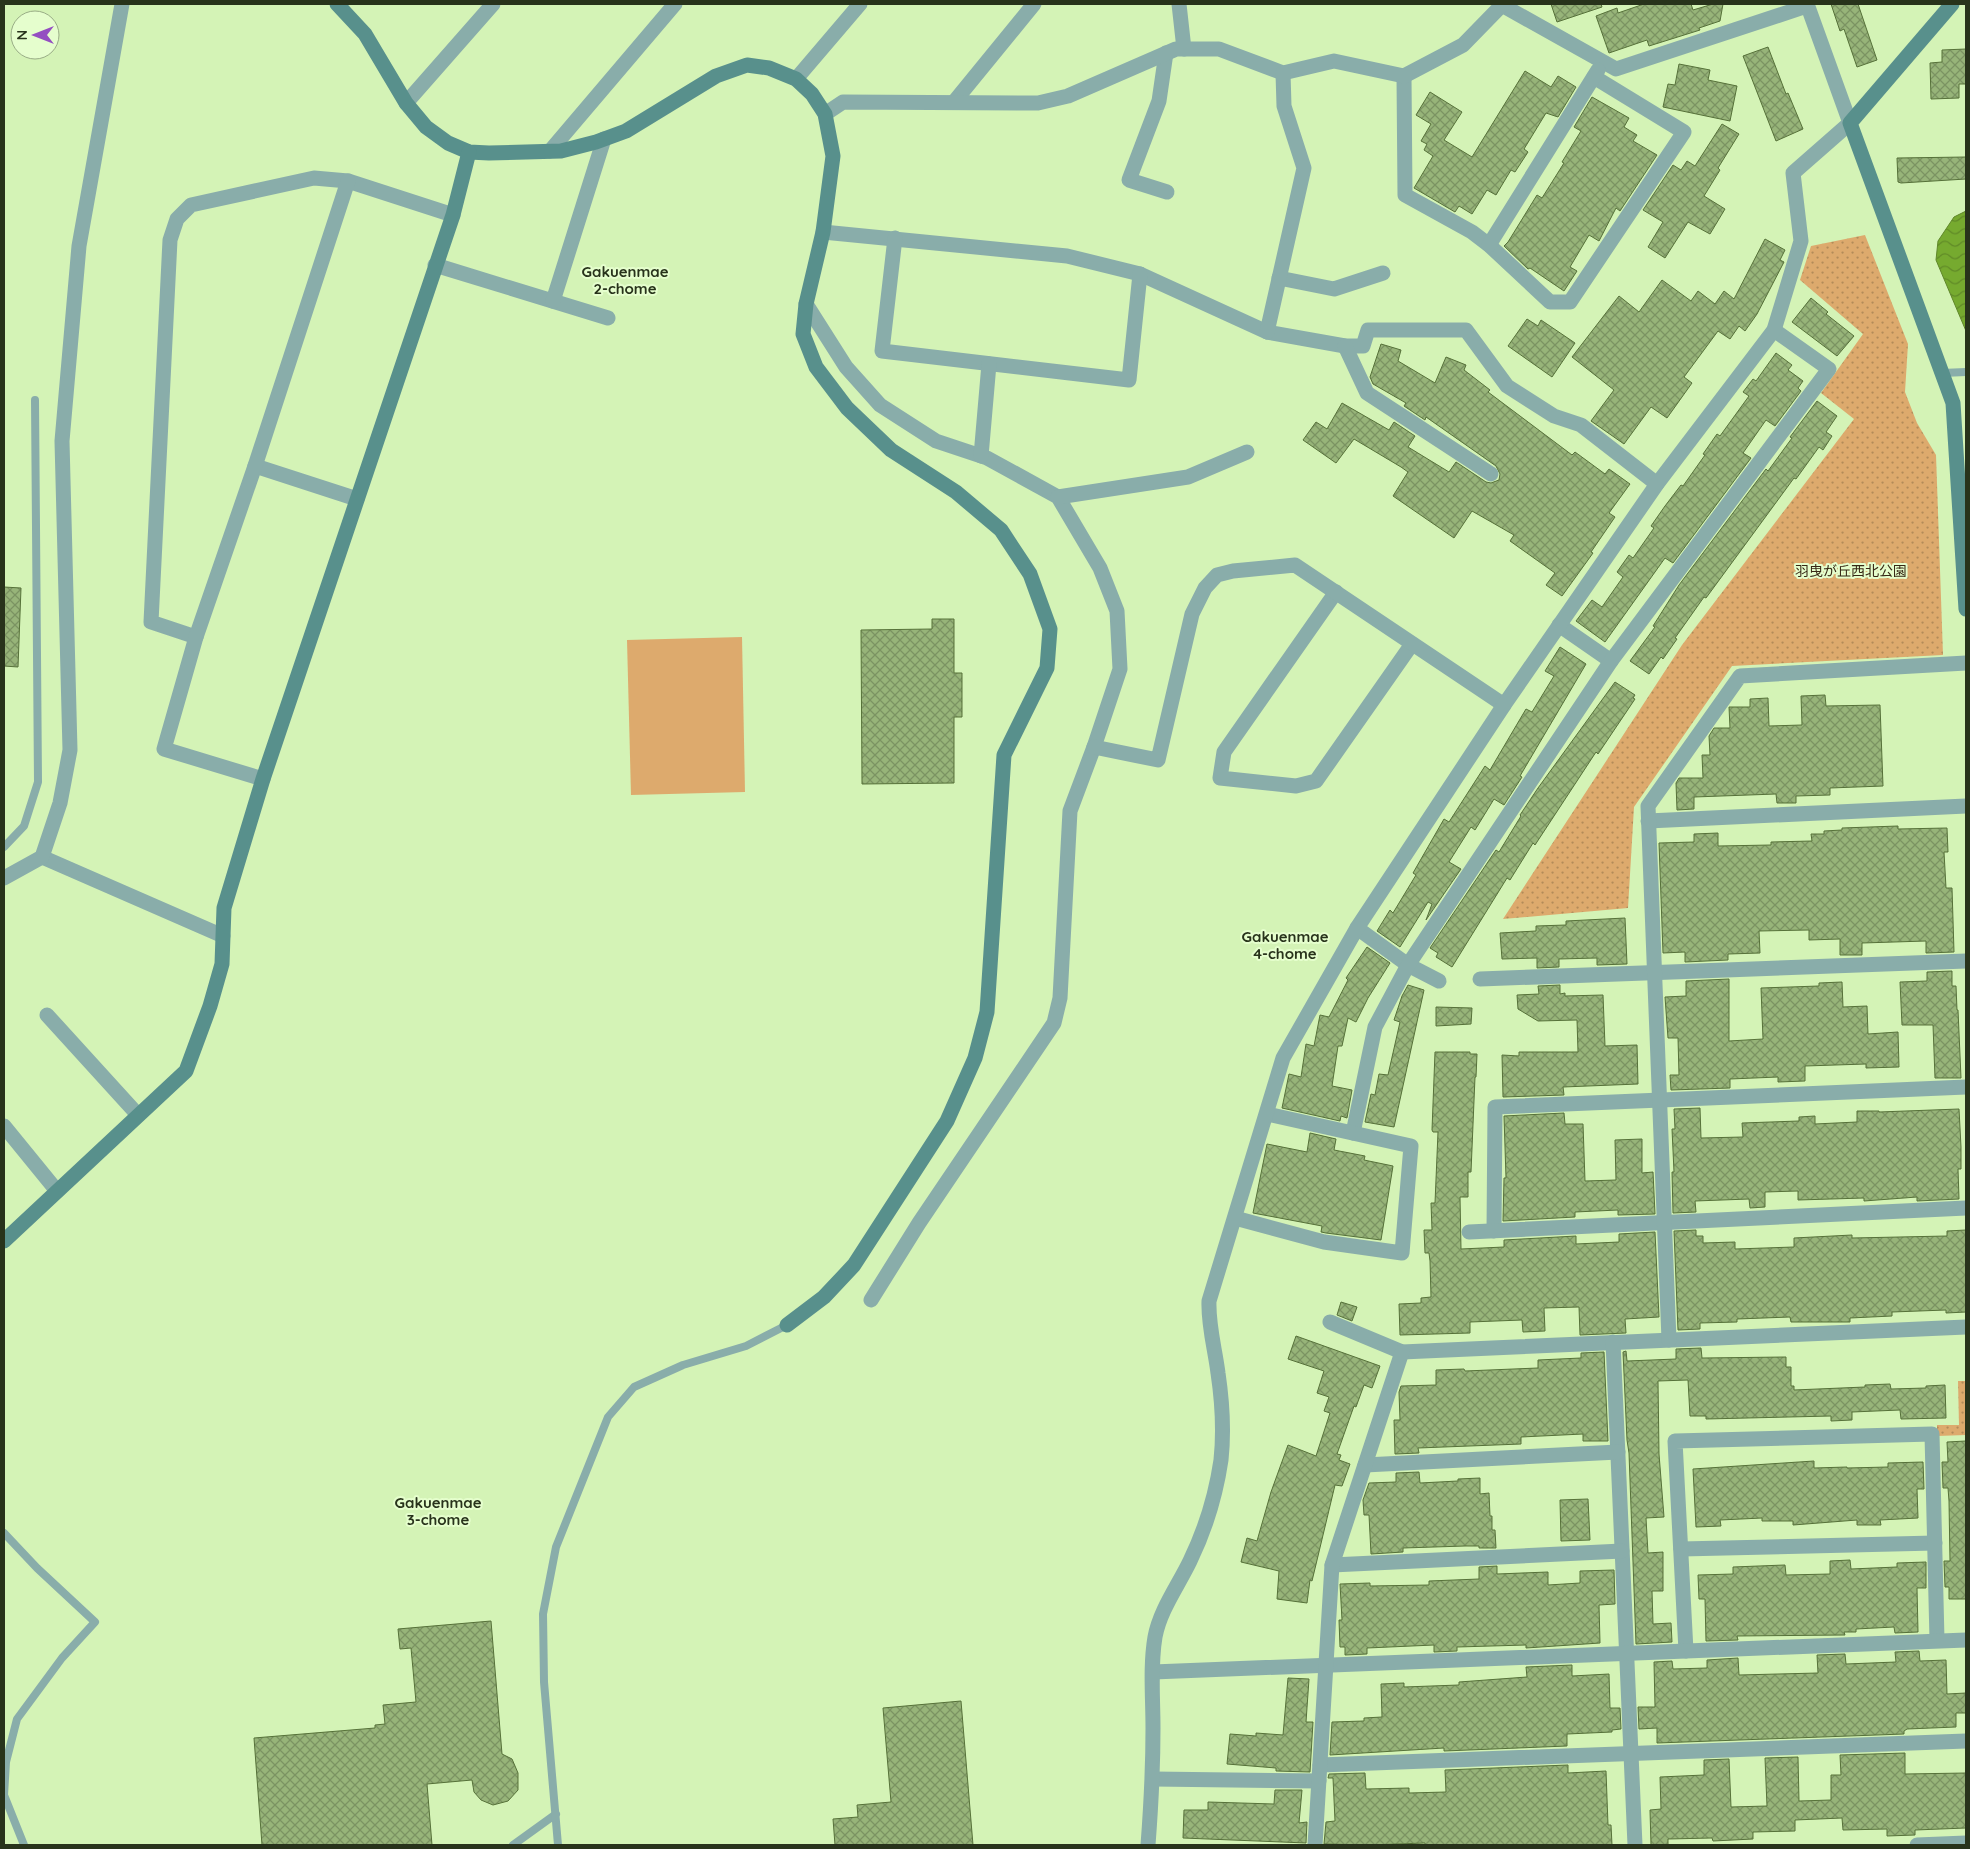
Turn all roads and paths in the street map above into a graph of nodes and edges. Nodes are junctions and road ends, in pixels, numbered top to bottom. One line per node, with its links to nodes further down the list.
1 (122, 4): 67 (street)
2 (337, 4): 19 (street)
3 (493, 4): 19 (street)
4 (675, 4): 23 (street)
5 (860, 4): 17 (street)
6 (1034, 4): 18 (street)
7 (1179, 4): 11 (street)
8 (1501, 4): 13 (street); 15 (street)
9 (1952, 4): 21 (street)
10 (1807, 5): 13 (street); 21 (street)
11 (1184, 49): 12 (street); 14 (street)
12 (1166, 53): 18 (street); 26 (street)
13 (1603, 61): 16 (street)
14 (1283, 73): 15 (street); 34 (street)
15 (1404, 76): 30 (street)
16 (1594, 77): 30 (street); 30 (street)
17 (796, 80): 20 (street); 22 (street)
18 (954, 102): 20 (street)
19 (406, 103): 24 (street)
20 (825, 114): 28 (street)
21 (1850, 123): 38 (street); 43 (street)
22 (604, 139): 23 (street); 35 (street)
23 (550, 151): 24 (street)
24 (469, 152): 27 (street)
25 (348, 181): 27 (street); 48 (street); 57 (street)
26 (1167, 192)
27 (453, 214): 31 (street)
28 (823, 232): 29 (street); 36 (street)
29 (895, 238): 33 (street); 41 (street)
30 (1489, 245)
31 (435, 265): 35 (street); 52 (street)
32 (1383, 273): 34 (street)
33 (1140, 274): 39 (street); 41 (street)
34 (1279, 278): 39 (street)
35 (554, 301): 37 (street)
36 (806, 304): 47 (street); 92 (street)
37 (608, 318)
38 (1774, 330): 50 (street); 59 (street)
39 (1267, 332): 40 (street)
40 (1345, 346): 49 (street); 50 (street)
41 (989, 364): 47 (street)
42 (1966, 372): 43 (lane)
43 (1942, 373): 45 (street)
44 (36, 400): 66 (lane)
45 (1962, 442): 53 (street)
46 (1247, 452): 51 (street)
47 (981, 456): 51 (street)
48 (256, 466): 52 (street); 57 (street)
49 (1491, 474)
50 (1657, 484): 56 (street)
51 (1058, 497): 62 (street)
52 (357, 499): 63 (street)
53 (1964, 541): 55 (street)
54 (1336, 592): 58 (street); 58 (street); 62 (street)
55 (1966, 609)
56 (1559, 625): 59 (street); 61 (street)
57 (196, 637): 63 (street)
58 (1412, 644): 61 (street)
59 (1611, 661): 72 (street)
60 (1966, 663): 65 (street)
61 (1504, 705): 69 (street)
62 (1094, 747): 90 (street)
63 (263, 779): 70 (street)
64 (1966, 806): 65 (street)
65 (1648, 821): 73 (street)
66 (4, 847)
67 (42, 857): 68 (street); 70 (street)
68 (4, 878)
69 (1357, 928): 72 (street); 79 (street)
70 (223, 936): 80 (street)
71 (1966, 961): 73 (street)
72 (1408, 965): 75 (street); 82 (street)
73 (1654, 974): 74 (street); 78 (street)
74 (1480, 979)
75 (1439, 981)
76 (47, 1015): 80 (street)
77 (1966, 1087): 78 (street)
78 (1659, 1101): 86 (street); 87 (street)
79 (1267, 1114): 82 (street); 85 (street)
80 (138, 1115): 83 (street)
81 (4, 1126): 83 (street)
82 (1352, 1133): 85 (street)
83 (57, 1191): 89 (street)
84 (1966, 1208): 86 (street)
85 (1235, 1218): 109 (street)
86 (1664, 1223): 87 (street); 94 (street)
87 (1494, 1231): 88 (street)
88 (1469, 1232)
89 (4, 1241)
90 (870, 1300)
91 (1330, 1322): 96 (street)
92 (787, 1325): 115 (lane)
93 (1966, 1327): 94 (street)
94 (1669, 1340): 95 (street)
95 (1614, 1342): 96 (street); 97 (street)
96 (1402, 1352): 98 (street)
97 (1618, 1452): 98 (street); 102 (street)
98 (1365, 1465): 103 (street)
99 (4, 1532): 117 (lane)
100 (1935, 1543): 101 (street); 101 (street); 104 (street)
101 (1681, 1549): 106 (street)
102 (1622, 1551): 103 (street); 107 (street)
103 (1332, 1565): 108 (street)
104 (1938, 1640): 105 (street); 106 (street)
105 (1966, 1640)
106 (1686, 1651): 107 (street)
107 (1627, 1654): 108 (street); 111 (street)
108 (1326, 1666): 109 (street); 112 (street)
109 (1153, 1672): 113 (street)
110 (1966, 1741): 111 (street)
111 (1631, 1752): 112 (street); 122 (street)
112 (1320, 1765): 114 (street)
113 (1153, 1779): 114 (street); 120 (street)
114 (1319, 1781): 121 (street)
115 (556, 1814): 118 (lane); 119 (lane)
116 (1966, 1843): 123 (street)
117 (24, 1845)
118 (512, 1845)
119 (558, 1845)
120 (1148, 1845)
121 (1315, 1845)
122 (1636, 1845)
123 (1917, 1845)

